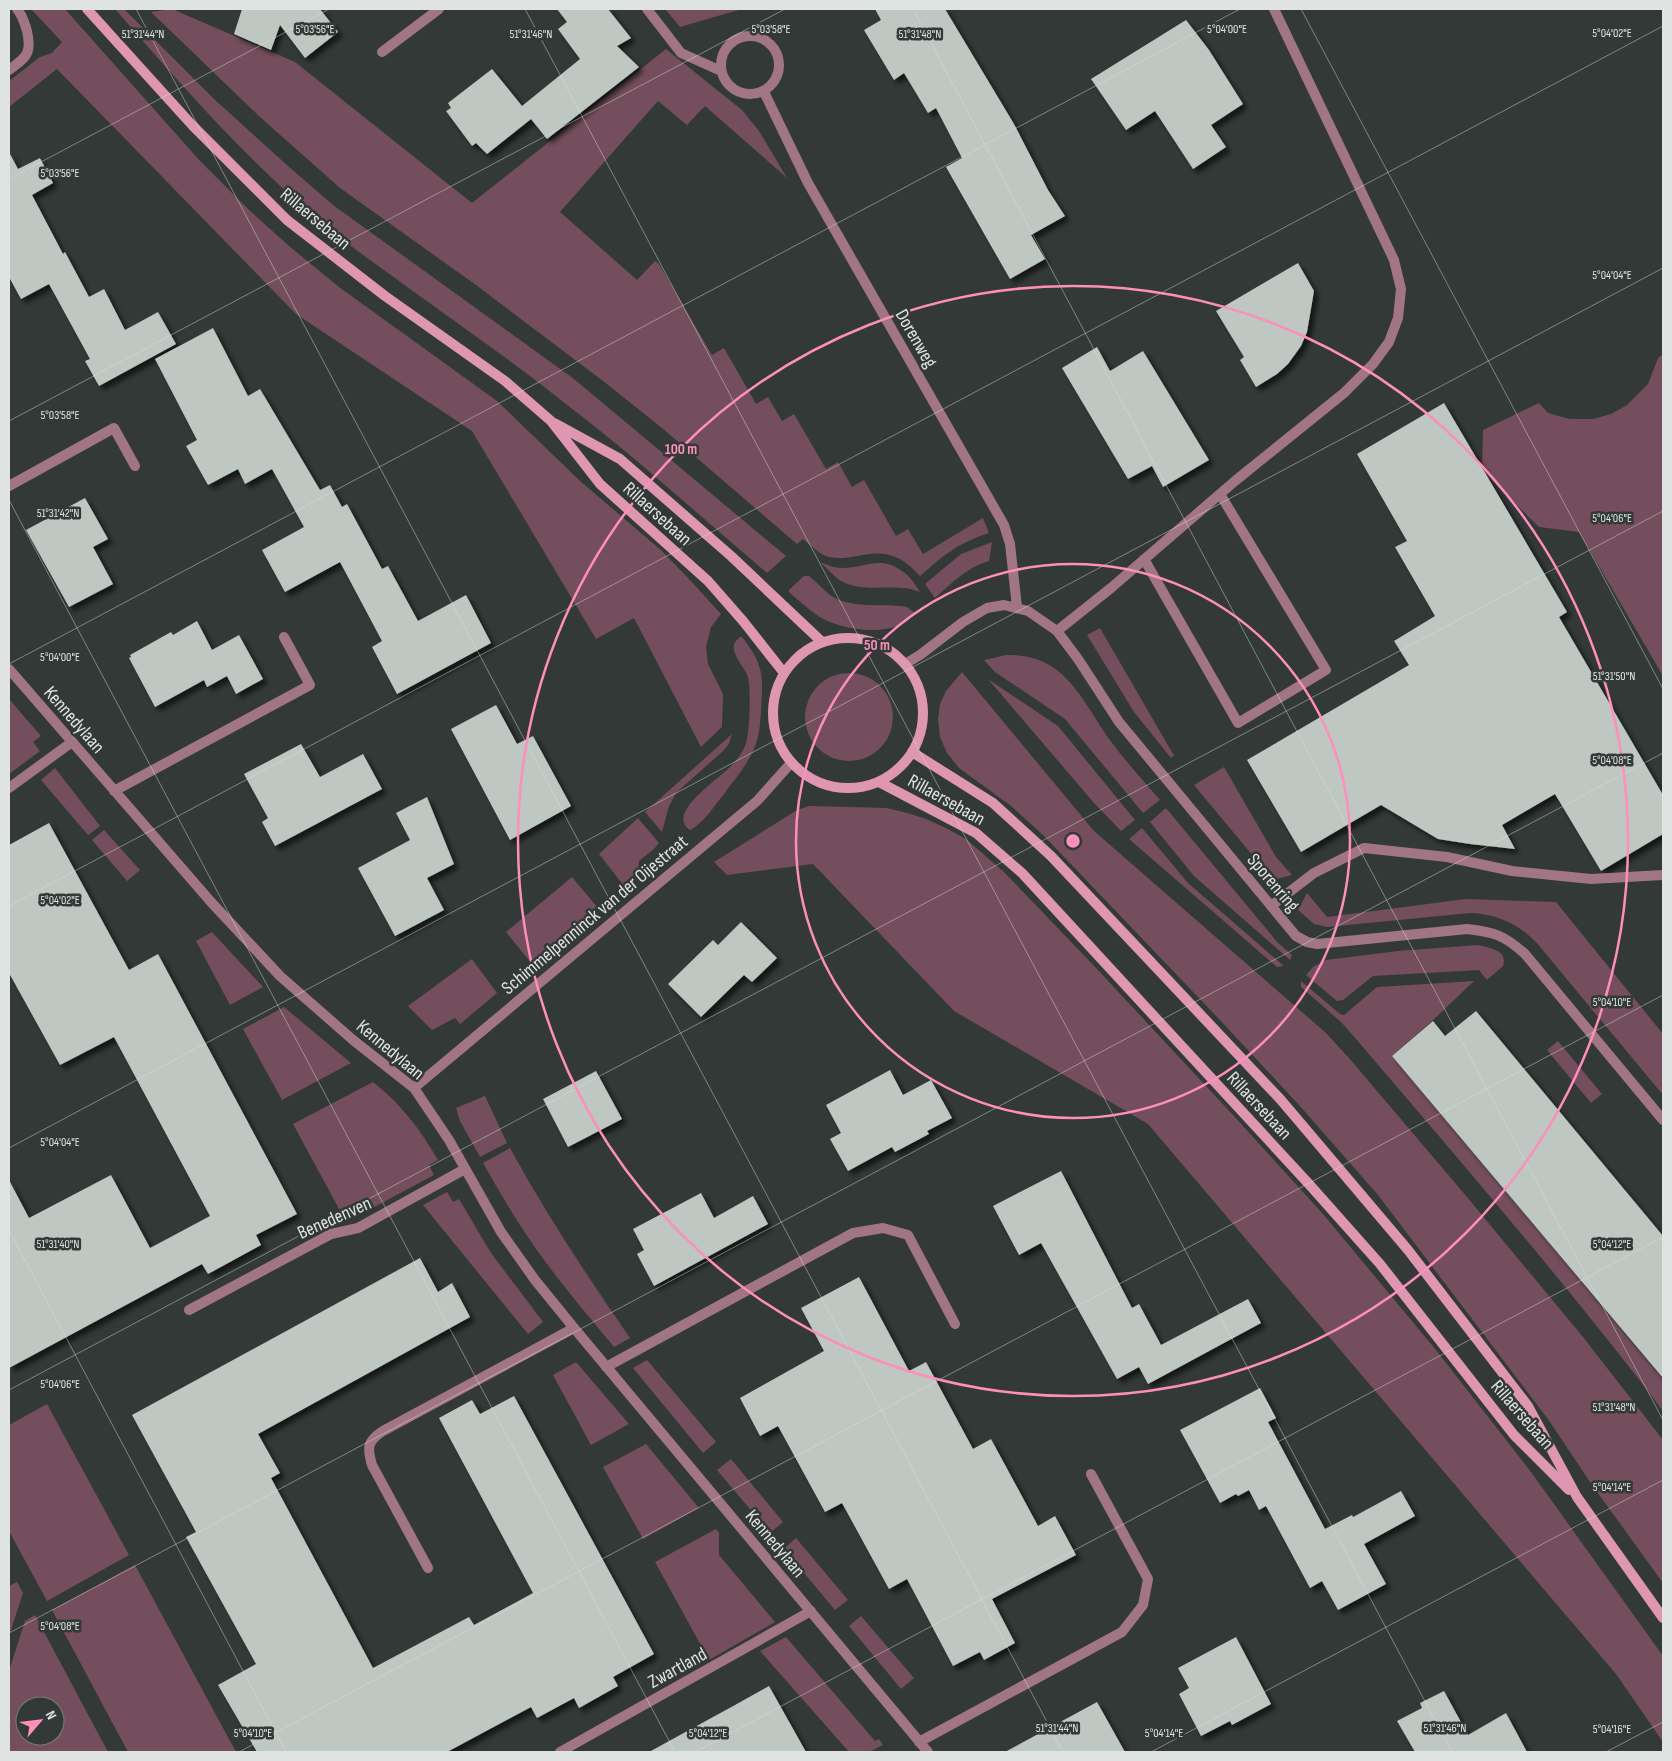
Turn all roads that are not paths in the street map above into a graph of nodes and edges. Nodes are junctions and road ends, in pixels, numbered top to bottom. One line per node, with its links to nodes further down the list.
1 (17, 9): 7 (street)
2 (87, 9): 10 (street, Rillaersebaan)
3 (439, 9): 6 (street)
4 (647, 9): 8 (street)
5 (1274, 9): 13 (street)
6 (382, 52)
7 (9, 70)
8 (721, 71): 9 (street); 9 (street)
9 (764, 92): 15 (street, Dorenweg)
10 (551, 421): 18 (street, Rillaersebaan); 21 (street, Rillaersebaan)
11 (135, 466): 12 (street)
12 (9, 486)
13 (1220, 494): 14 (street); 14 (street)
14 (1144, 559): 16 (street)
15 (1017, 607): 16 (street, Sporenring); 19 (street, Sporenring)
16 (1057, 632): 29 (street, Sporenring)
17 (284, 637): 27 (street)
18 (822, 642): 19 (street); 21 (street)
19 (905, 664): 23 (street)
20 (9, 669): 22 (street, Kennedylaan)
21 (784, 672): 24 (street)
22 (72, 742): 26 (street); 27 (street, Kennedylaan)
23 (912, 752): 25 (street); 38 (street, Rillaersebaan)
24 (791, 764): 25 (street); 30 (street, Schimmelpenninck van der Oijestraat)
25 (879, 782): 38 (street, Rillaersebaan)
26 (9, 788)
27 (114, 791): 30 (street, Kennedylaan)
28 (1663, 875): 29 (street)
29 (1271, 906): 31 (street, Sporenring)
30 (414, 1088): 32 (street, Kennedylaan)
31 (1663, 1120)
32 (465, 1169): 33 (street, Benedenven); 35 (street, Kennedylaan)
33 (189, 1310)
34 (955, 1324): 36 (street)
35 (574, 1328): 36 (street, Kennedylaan); 39 (street)
36 (606, 1367): 40 (street, Kennedylaan)
37 (1091, 1474): 42 (street)
38 (1576, 1497): 41 (street, Rillaersebaan)
39 (428, 1568)
40 (811, 1611): 42 (street, Kennedylaan); 43 (street, Zwartland)
41 (1663, 1618)
42 (919, 1742): 44 (street, Kennedylaan)
43 (560, 1752)
44 (928, 1752)

